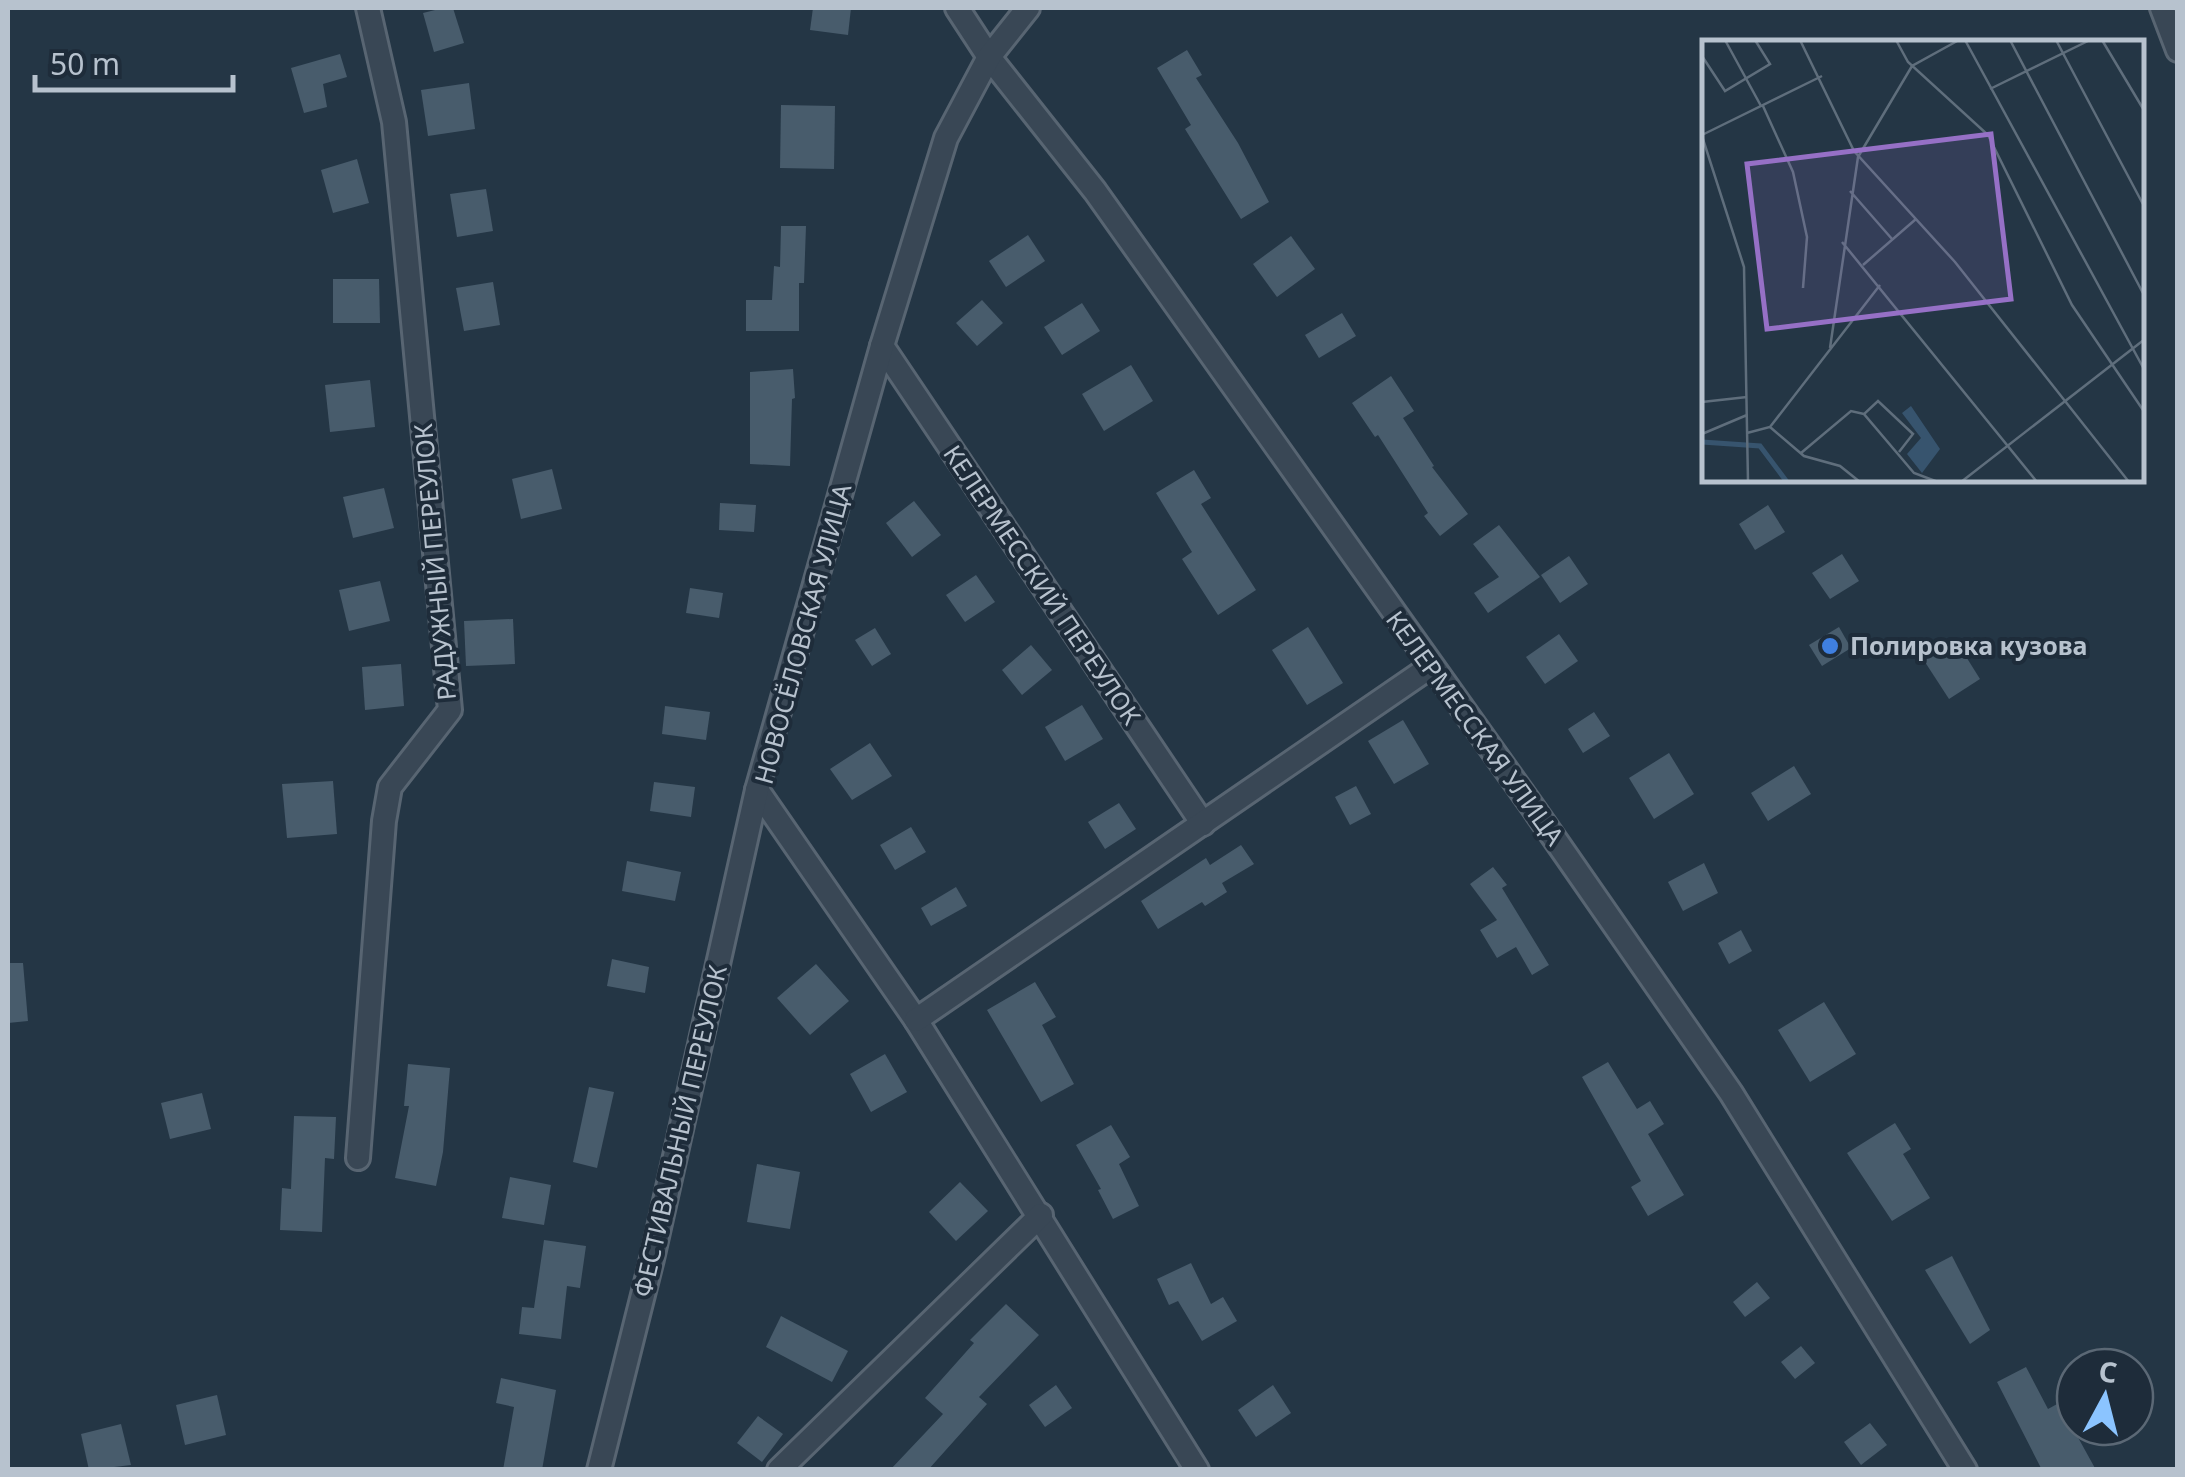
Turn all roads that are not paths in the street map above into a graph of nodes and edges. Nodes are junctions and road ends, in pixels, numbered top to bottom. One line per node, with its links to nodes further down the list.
1 (368, 8): 12 (street, РАДУЖНЫЙ ПЕРЕУЛОК)
2 (957, 8): 6 (street, КЕЛЕРМЕССКАЯ УЛИЦА)
3 (1028, 8): 6 (street, НОВОСЁЛОВСКАЯ УЛИЦА)
4 (2162, 8): 5 (street)
5 (2178, 50)
6 (988, 57): 7 (street, НОВОСЁЛОВСКАЯ УЛИЦА); 8 (street, КЕЛЕРМЕССКАЯ УЛИЦА)
7 (882, 346): 9 (street, НОВОСЁЛОВСКАЯ УЛИЦА); 10 (street, КЕЛЕРМЕССКИЙ ПЕРЕУЛОК)
8 (1430, 667): 10 (street); 17 (street, КЕЛЕРМЕССКАЯ УЛИЦА)
9 (757, 790): 11 (street, НОВОСЁЛОВСКАЯ УЛИЦА); 14 (street, ФЕСТИВАЛЬНЫЙ ПЕРЕУЛОК)
10 (1203, 824): 11 (street)
11 (916, 1020): 13 (street, НОВОСЁЛОВСКАЯ УЛИЦА)
12 (358, 1158)
13 (1041, 1215): 15 (street); 16 (street, НОВОСЁЛОВСКАЯ УЛИЦА)
14 (599, 1470)
15 (779, 1470)
16 (1197, 1470)
17 (1965, 1470)

